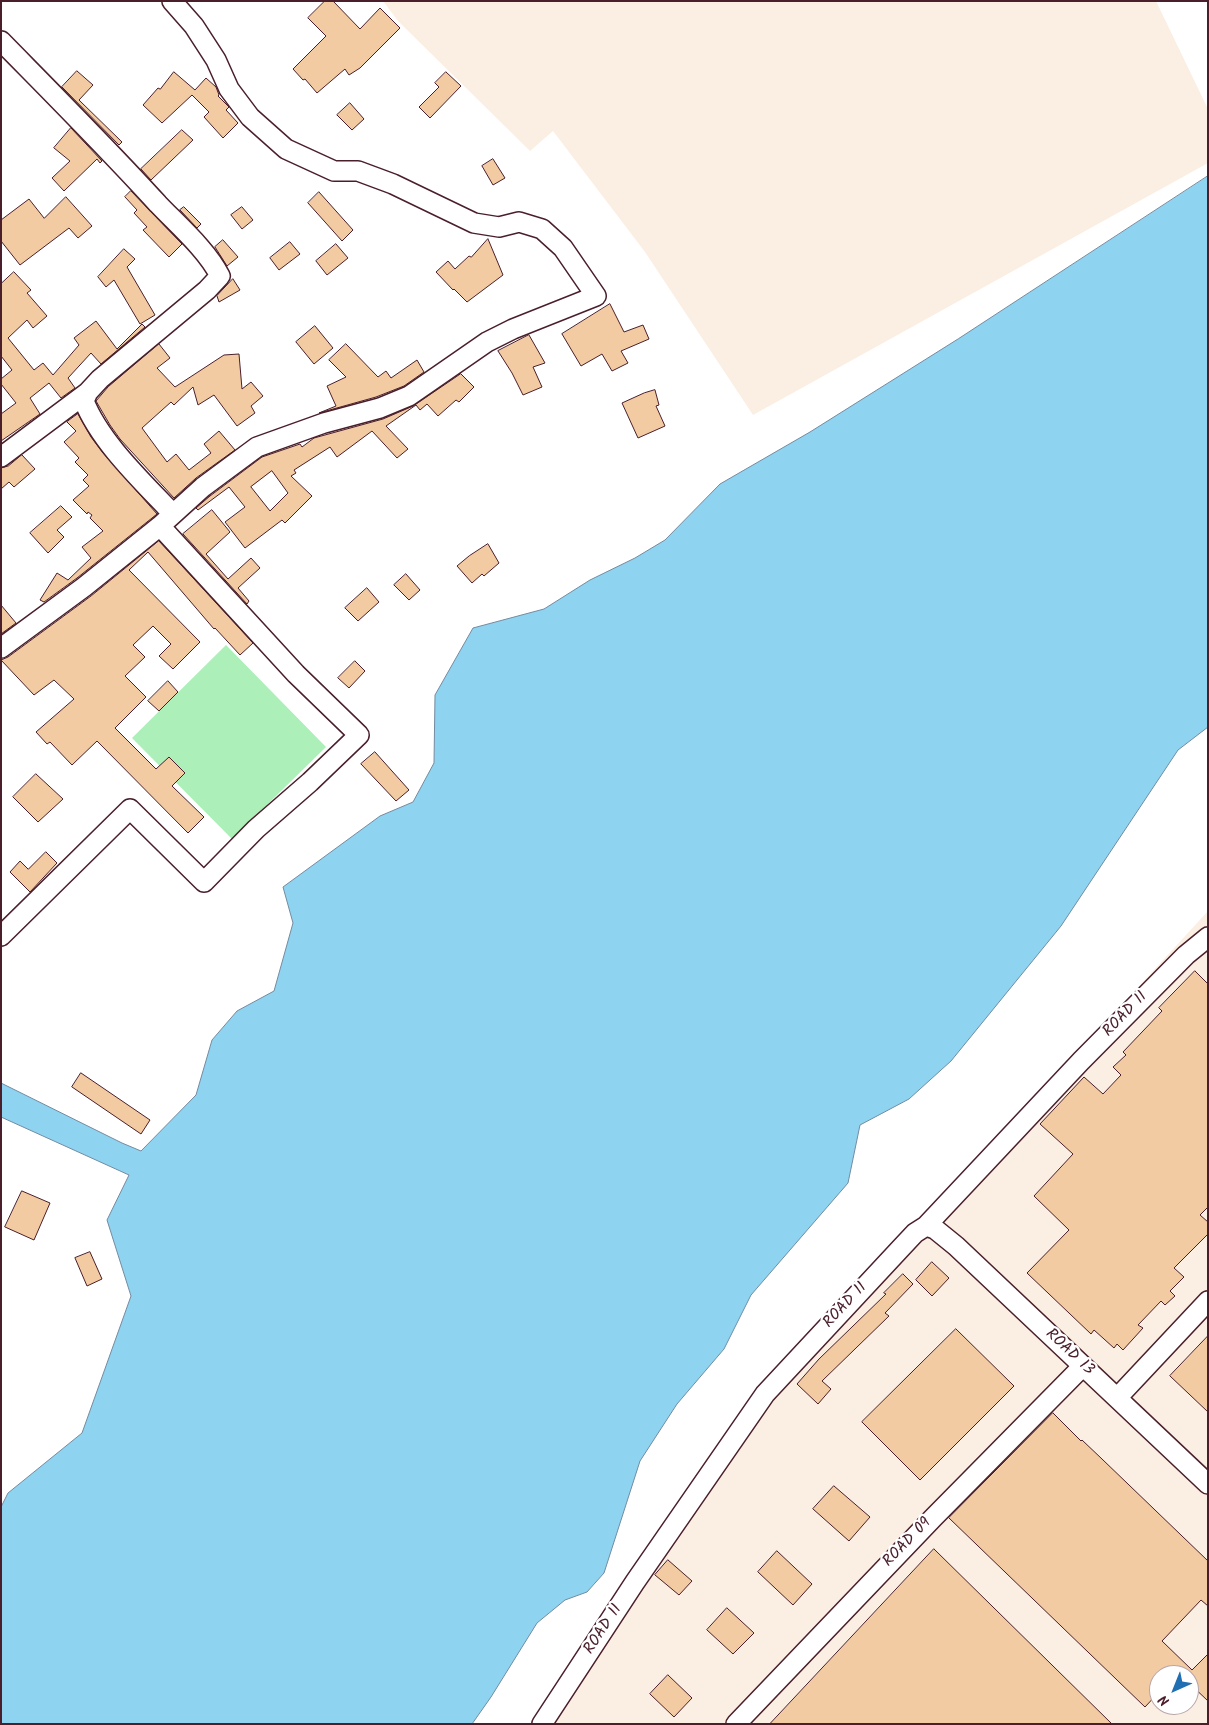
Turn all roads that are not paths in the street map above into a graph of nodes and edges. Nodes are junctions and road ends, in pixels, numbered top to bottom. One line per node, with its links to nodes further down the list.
1 (172, 1): 5 (street)
2 (1, 41): 3 (street)
3 (88, 392): 4 (street); 5 (street)
4 (1, 457)
5 (166, 520): 6 (street); 7 (street)
6 (1, 648)
7 (1, 936)
8 (1208, 937): 9 (street, ROAD 11)
9 (926, 1226): 11 (street, ROAD 13); 14 (street, ROAD 11)
10 (1208, 1302): 12 (street)
11 (1083, 1366): 12 (street, ROAD 13); 15 (street, ROAD 09)
12 (1117, 1398): 13 (street, ROAD 13)
13 (1208, 1484)
14 (542, 1724)
15 (736, 1724)

